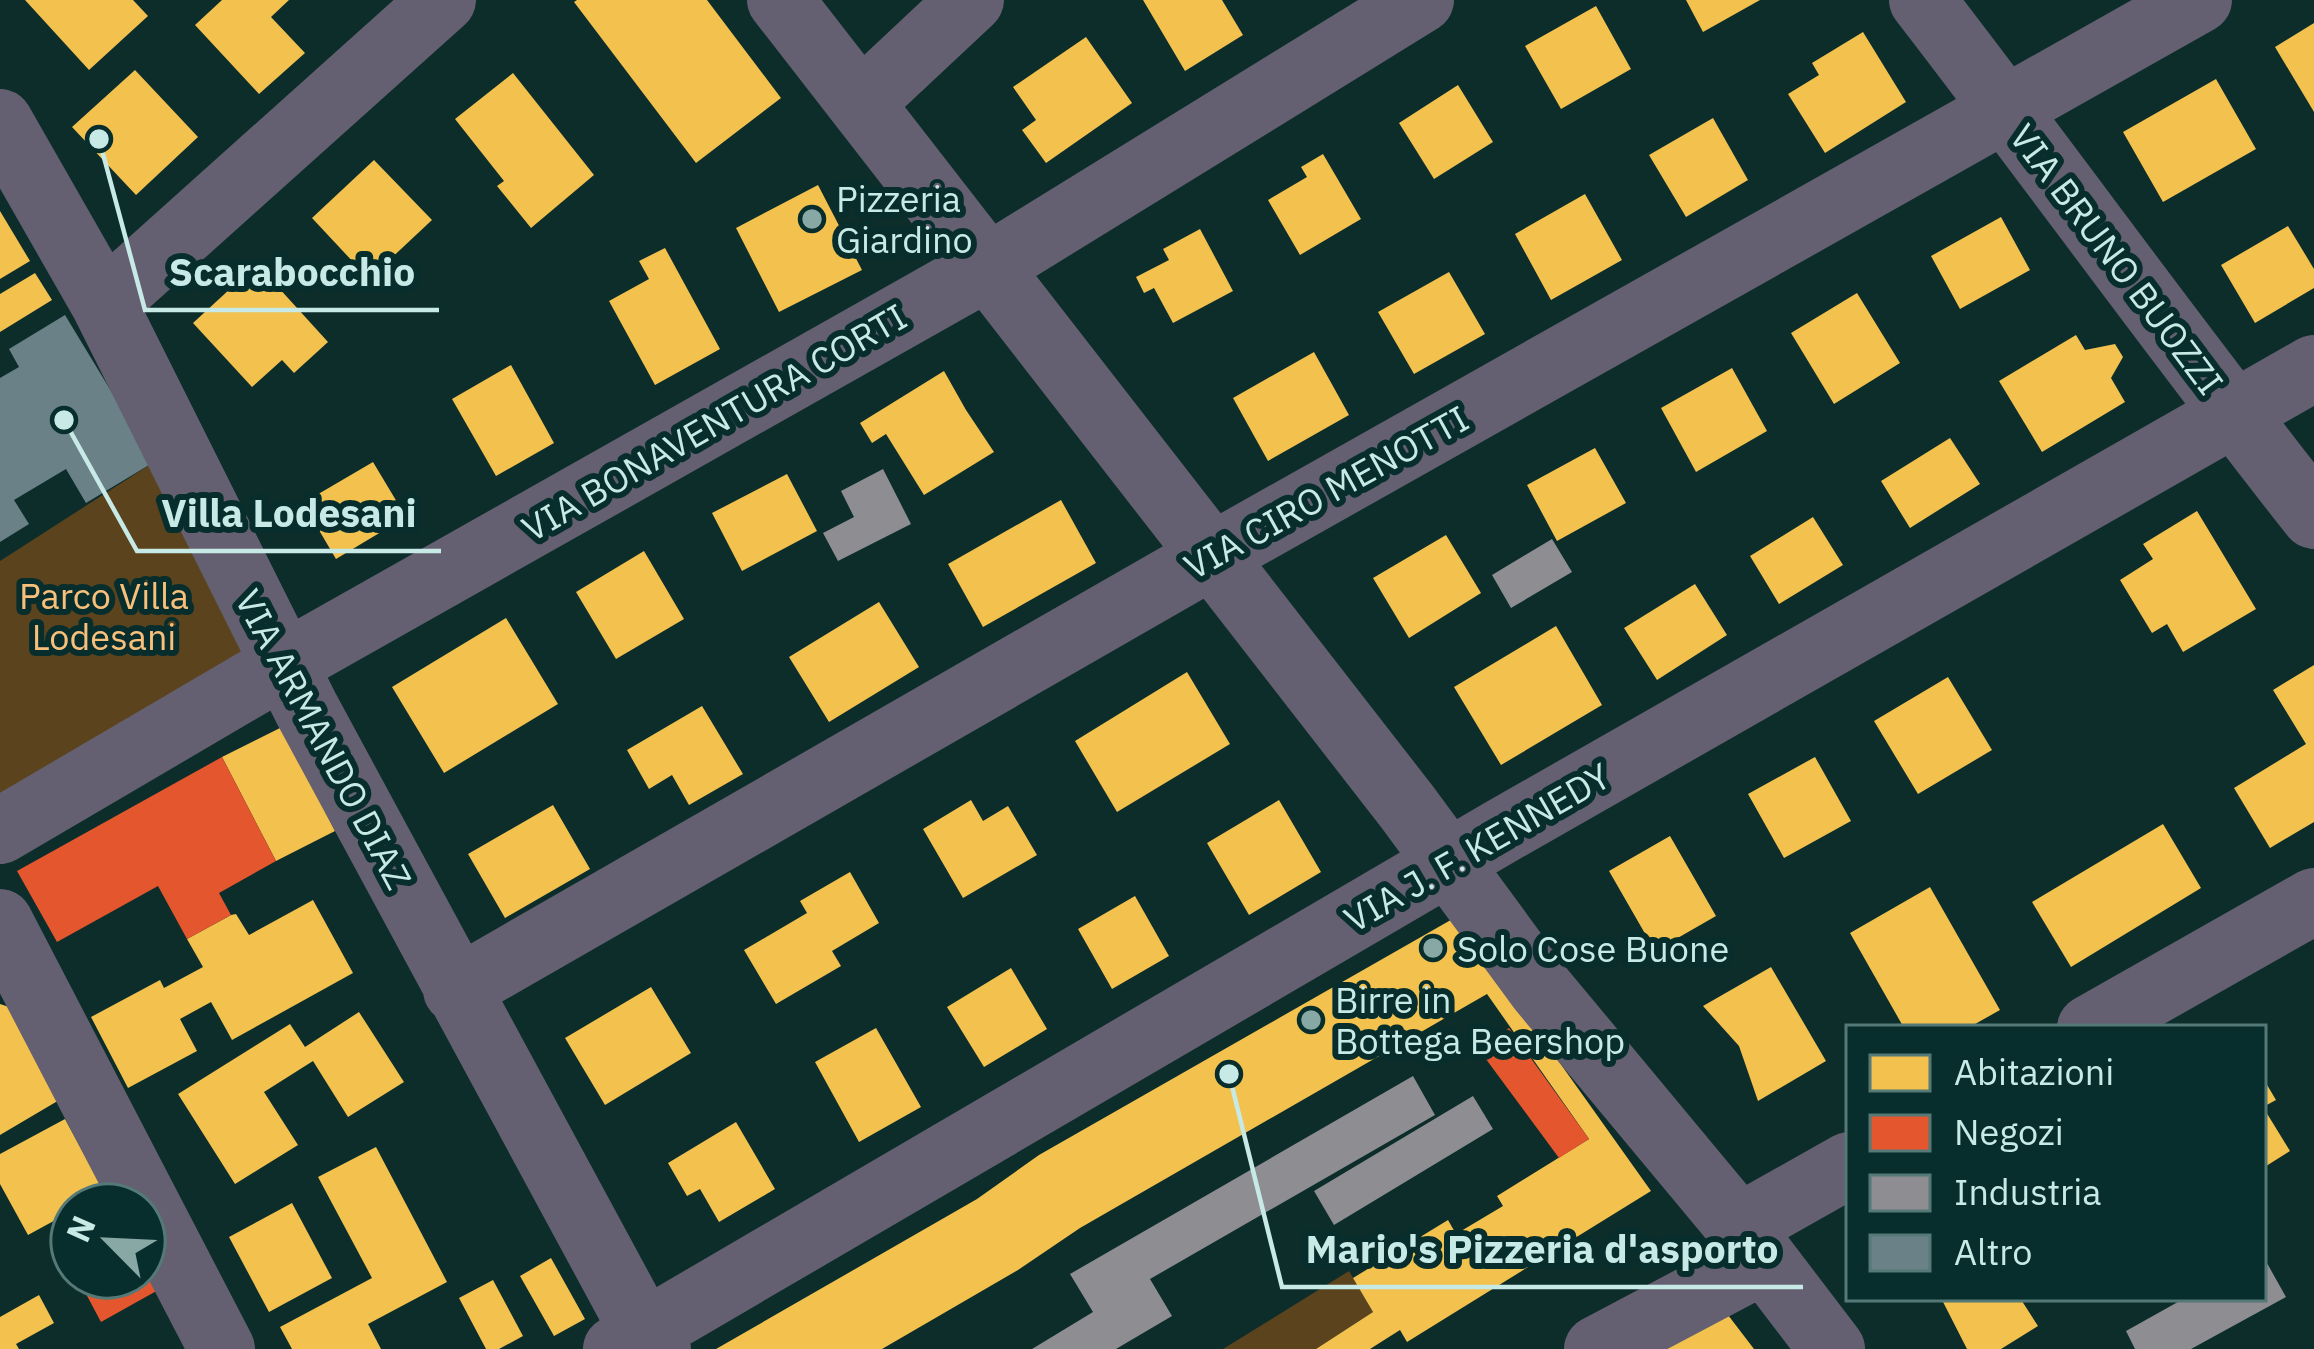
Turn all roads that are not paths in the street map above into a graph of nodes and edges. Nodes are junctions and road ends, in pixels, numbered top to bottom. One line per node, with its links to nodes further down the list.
1 (443, 0): 11 (street)
2 (780, 0): 7 (street)
3 (970, 0): 7 (street)
4 (1421, 0): 10 (street, VIA BONAVENTURA CORTI)
5 (1922, 0): 8 (street, VIA BRUNO BUOZZI)
6 (2199, 0): 8 (street, VIA CIRO MENOTTI)
7 (861, 103): 10 (street)
8 (2006, 109): 13 (street, VIA BRUNO BUOZZI); 15 (street, VIA CIRO MENOTTI)
9 (0, 122): 11 (street, VIA ARMANDO DIAZ)
10 (988, 267): 15 (street); 16 (street, VIA BONAVENTURA CORTI)
11 (104, 304): 16 (street, VIA ARMANDO DIAZ)
12 (2314, 368): 13 (street, VIA J. F. KENNEDY)
13 (2233, 414): 14 (street, VIA BRUNO BUOZZI); 18 (street, VIA J. F. KENNEDY)
14 (2314, 517)
15 (1212, 556): 18 (street); 21 (street, VIA CIRO MENOTTI)
16 (284, 665): 17 (street, VIA BONAVENTURA CORTI); 21 (street, VIA ARMANDO DIAZ)
17 (0, 831)
18 (1449, 862): 24 (street); 25 (street, VIA J. F. KENNEDY)
19 (2314, 901): 22 (street)
20 (0, 922): 26 (street)
21 (456, 990): 25 (street, VIA ARMANDO DIAZ)
22 (2095, 1025)
23 (1846, 1167): 24 (street)
24 (1751, 1244): 27 (street); 28 (street)
25 (639, 1344)
26 (222, 1349)
27 (1597, 1349)
28 (1832, 1349)

